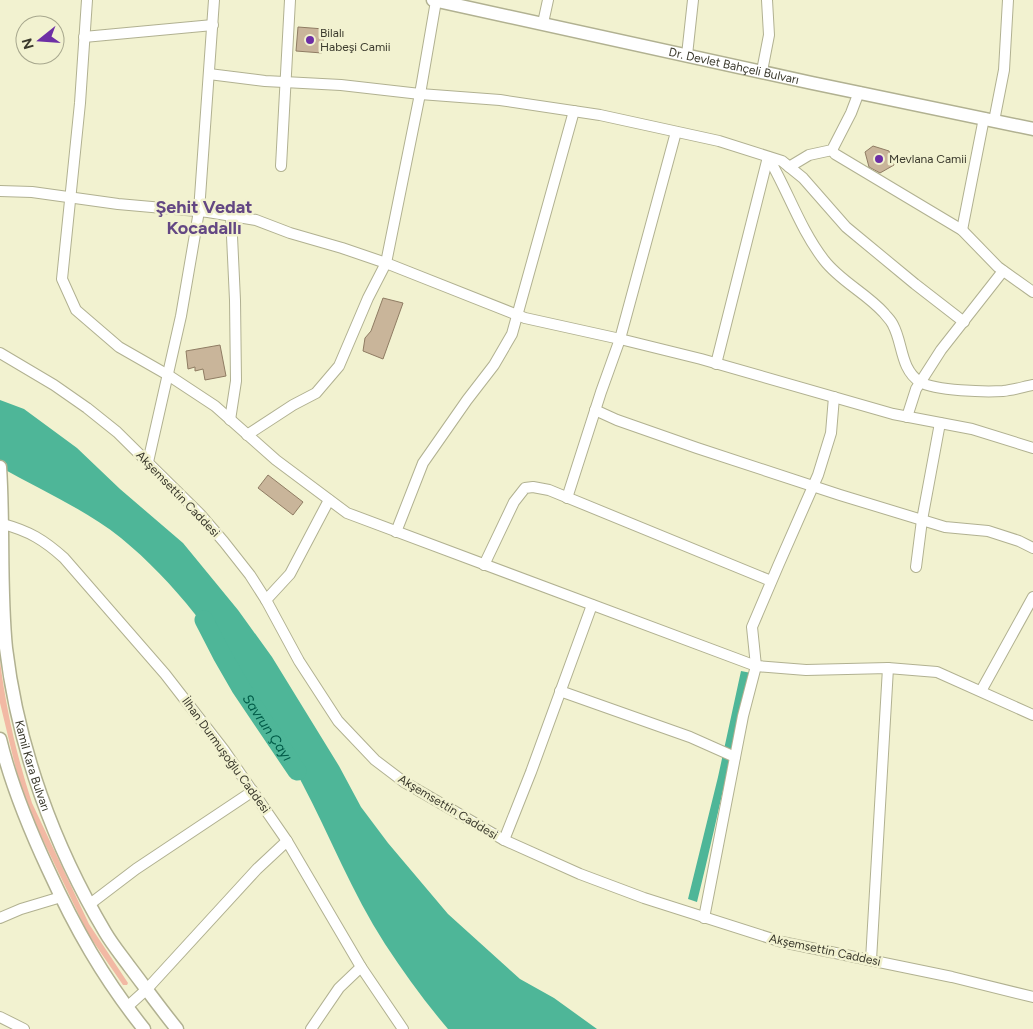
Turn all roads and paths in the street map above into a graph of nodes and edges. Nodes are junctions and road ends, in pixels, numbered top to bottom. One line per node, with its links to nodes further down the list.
1 (86, 0): 12 (street)
2 (214, 0): 11 (street)
3 (290, 0): 16 (street)
4 (435, 0): 9 (main road, Dr. Devlet Bahçeli Bulvarı); 18 (street)
5 (548, 0): 10 (street)
6 (693, 0): 13 (street)
7 (767, 0): 14 (street)
8 (1008, 0): 20 (street)
9 (472, 4): 10 (main road, Dr. Devlet Bahçeli Bulvarı)
10 (543, 23): 13 (main road, Dr. Devlet Bahçeli Bulvarı)
11 (212, 25): 12 (street); 15 (street)
12 (84, 37): 28 (street)
13 (687, 55): 14 (main road, Dr. Devlet Bahçeli Bulvarı)
14 (762, 71): 17 (main road, Dr. Devlet Bahçeli Bulvarı)
15 (209, 74): 16 (street); 29 (street)
16 (286, 82): 18 (street); 25 (street)
17 (859, 92): 20 (main road, Dr. Devlet Bahçeli Bulvarı); 23 (street)
18 (420, 94): 19 (street); 32 (street)
19 (574, 111): 22 (street); 35 (street)
20 (989, 120): 21 (main road, Dr. Devlet Bahçeli Bulvarı); 31 (street)
21 (1033, 128)
22 (676, 132): 24 (street); 37 (street)
23 (832, 150): 26 (street); 31 (street)
24 (768, 157): 26 (street); 39 (street); 41 (street)
25 (281, 166)
26 (789, 167): 36 (street)
27 (0, 192): 28 (street)
28 (70, 197): 29 (street); 40 (street)
29 (199, 211): 30 (street); 40 (street)
30 (231, 216): 32 (street); 46 (street)
31 (962, 230): 33 (street)
32 (386, 263): 35 (street); 48 (street)
33 (1003, 271): 34 (street); 36 (street)
34 (1033, 292)
35 (516, 315): 37 (street); 57 (street)
36 (964, 322): 41 (street)
37 (620, 339): 39 (street); 44 (street)
38 (0, 353): 50 (street, Akşemsettin Caddesi)
39 (716, 364): 43 (street)
40 (168, 375): 46 (street); 50 (street)
41 (921, 382): 42 (street); 45 (street)
42 (1033, 385)
43 (834, 398): 45 (street); 52 (street)
44 (596, 410): 52 (street); 53 (street)
45 (907, 417): 47 (street)
46 (230, 420): 48 (street)
47 (940, 423): 49 (street); 56 (street)
48 (247, 435): 54 (street)
49 (1033, 448)
50 (148, 462): 63 (street, Akşemsettin Caddesi)
51 (0, 467): 55 (main road, Kamil Kara Bulvarı)
52 (814, 486): 56 (street); 61 (street)
53 (567, 498): 59 (street); 61 (street)
54 (329, 500): 57 (street); 63 (street)
55 (3, 518): 72 (street, İlhan Durmuşoğlu Caddesi); 76 (main road, Kamil Kara Bulvarı)
56 (922, 520): 58 (street); 60 (street)
57 (396, 532): 59 (street)
58 (1033, 548)
59 (484, 565): 64 (street)
60 (916, 567)
61 (771, 581): 65 (street)
62 (1033, 597): 68 (street)
63 (266, 600): 73 (street, Akşemsettin Caddesi)
64 (592, 605): 65 (street); 67 (street)
65 (756, 666): 66 (street); 71 (street)
66 (888, 668): 68 (street); 79 (street)
67 (560, 690): 71 (street); 73 (street)
68 (981, 691): 69 (street)
69 (1033, 715)
70 (0, 739): 75 (main road, Kamil Kara Bulvarı)
71 (735, 757): 78 (street)
72 (253, 791): 74 (street, İlhan Durmuşoğlu Caddesi); 76 (street)
73 (504, 840): 78 (street, Akşemsettin Caddesi)
74 (287, 841): 80 (street, İlhan Durmuşoğlu Caddesi); 81 (street)
75 (61, 898): 77 (street); 83 (main road, Kamil Kara Bulvarı)
76 (90, 904): 81 (main road, Kamil Kara Bulvarı)
77 (0, 918)
78 (704, 918): 79 (street, Akşemsettin Caddesi)
79 (871, 960): 82 (street, Akşemsettin Caddesi)
80 (360, 967): 88 (street); 89 (street, İlhan Durmuşoğlu Caddesi)
81 (147, 990): 83 (street); 87 (main road, Kamil Kara Bulvarı)
82 (1033, 997)
83 (127, 1007): 86 (main road, Kamil Kara Bulvarı)
84 (0, 1017): 85 (street)
85 (24, 1029)
86 (144, 1029)
87 (177, 1029)
88 (311, 1029)
89 (402, 1029)

